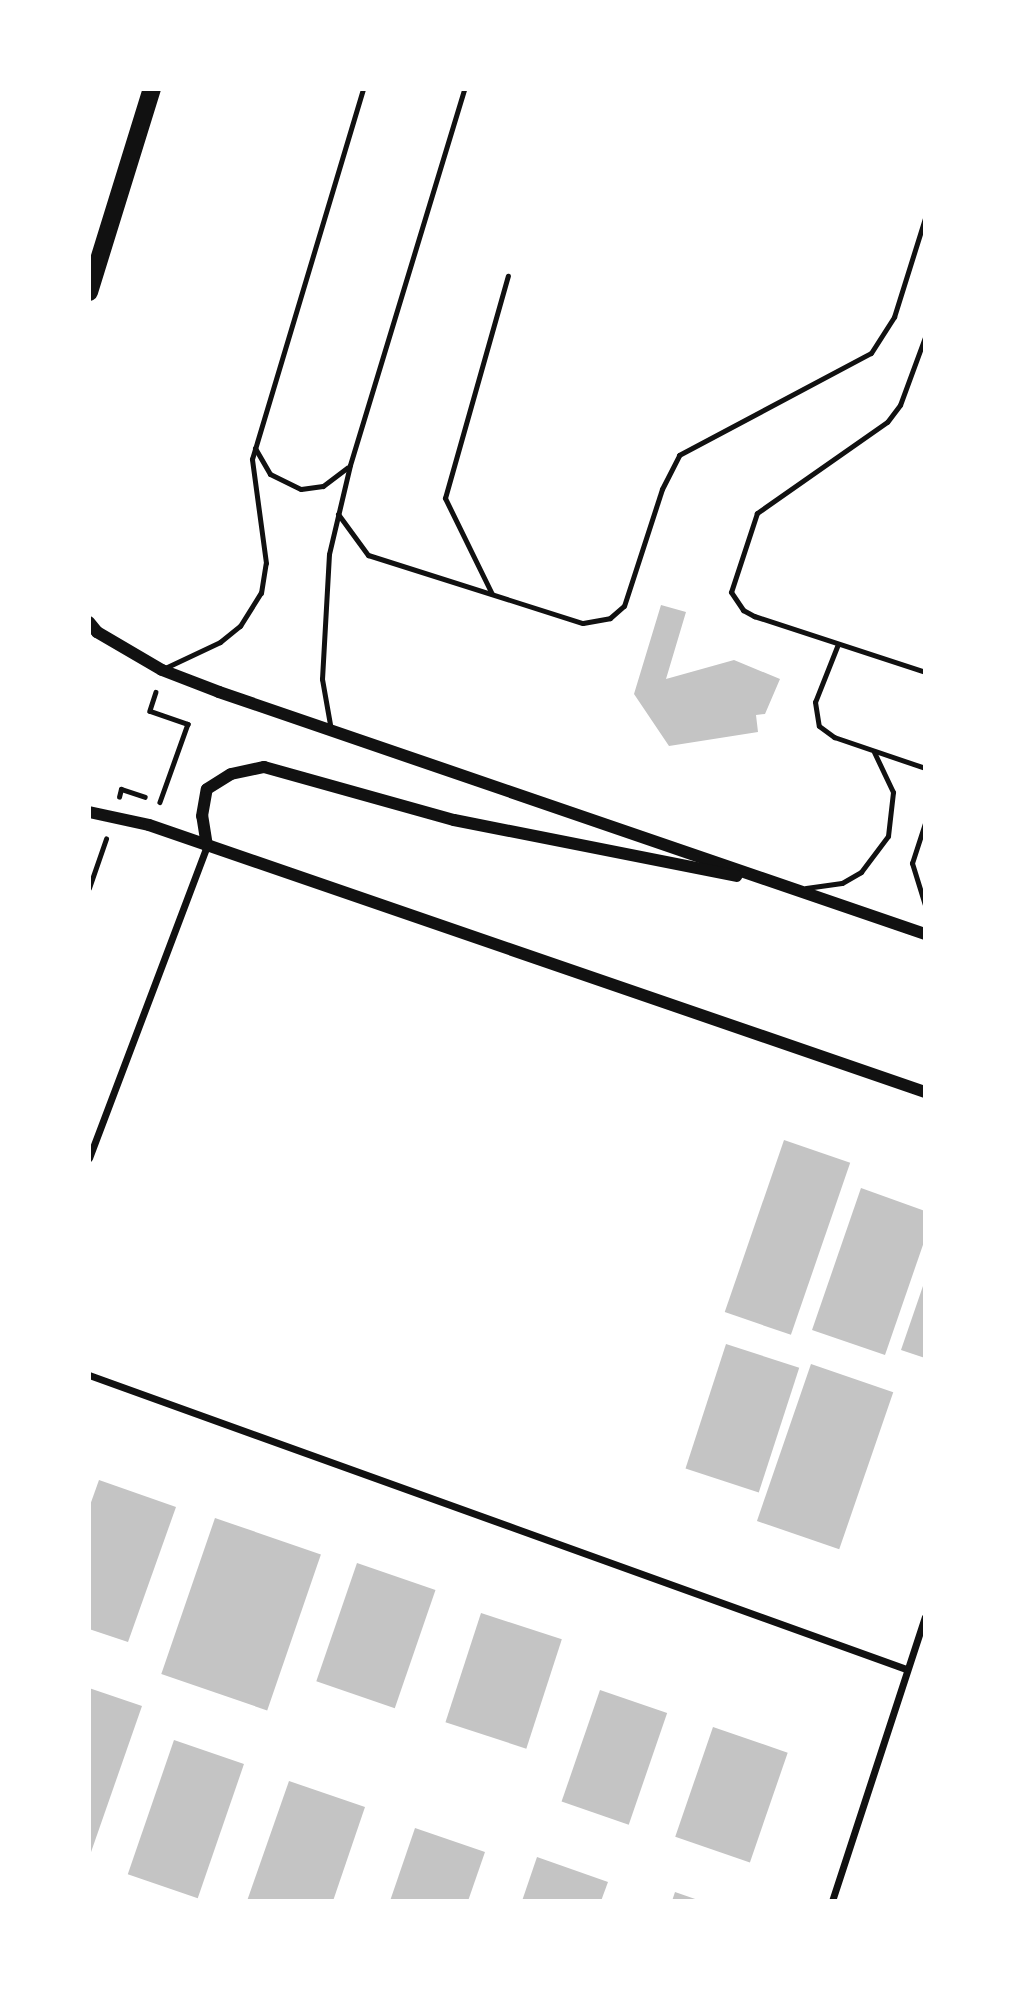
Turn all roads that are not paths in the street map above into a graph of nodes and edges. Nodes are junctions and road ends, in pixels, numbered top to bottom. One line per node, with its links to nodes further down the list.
1 (152, 89): 6 (main road)
2 (363, 89): 8 (lane)
3 (464, 89): 9 (lane)
4 (925, 218): 11 (lane)
5 (508, 276): 11 (lane)
6 (89, 292)
7 (925, 337): 13 (lane)
8 (255, 445): 9 (lane); 14 (lane)
9 (350, 465): 10 (lane)
10 (338, 514): 11 (lane); 16 (lane)
11 (492, 594)
12 (89, 622): 14 (street)
13 (838, 644): 15 (lane); 17 (lane)
14 (162, 670): 16 (street)
15 (925, 672)
16 (331, 730): 22 (street)
17 (874, 752): 18 (lane); 22 (lane)
18 (925, 768)
19 (89, 812): 21 (street)
20 (925, 823): 23 (lane)
21 (207, 846): 22 (street); 25 (street); 26 (street)
22 (798, 888): 24 (street)
23 (925, 905)
24 (925, 934)
25 (925, 1092)
26 (89, 1158)
27 (89, 1375): 29 (street)
28 (925, 1617): 29 (street)
29 (906, 1669): 30 (street)
30 (832, 1901)

